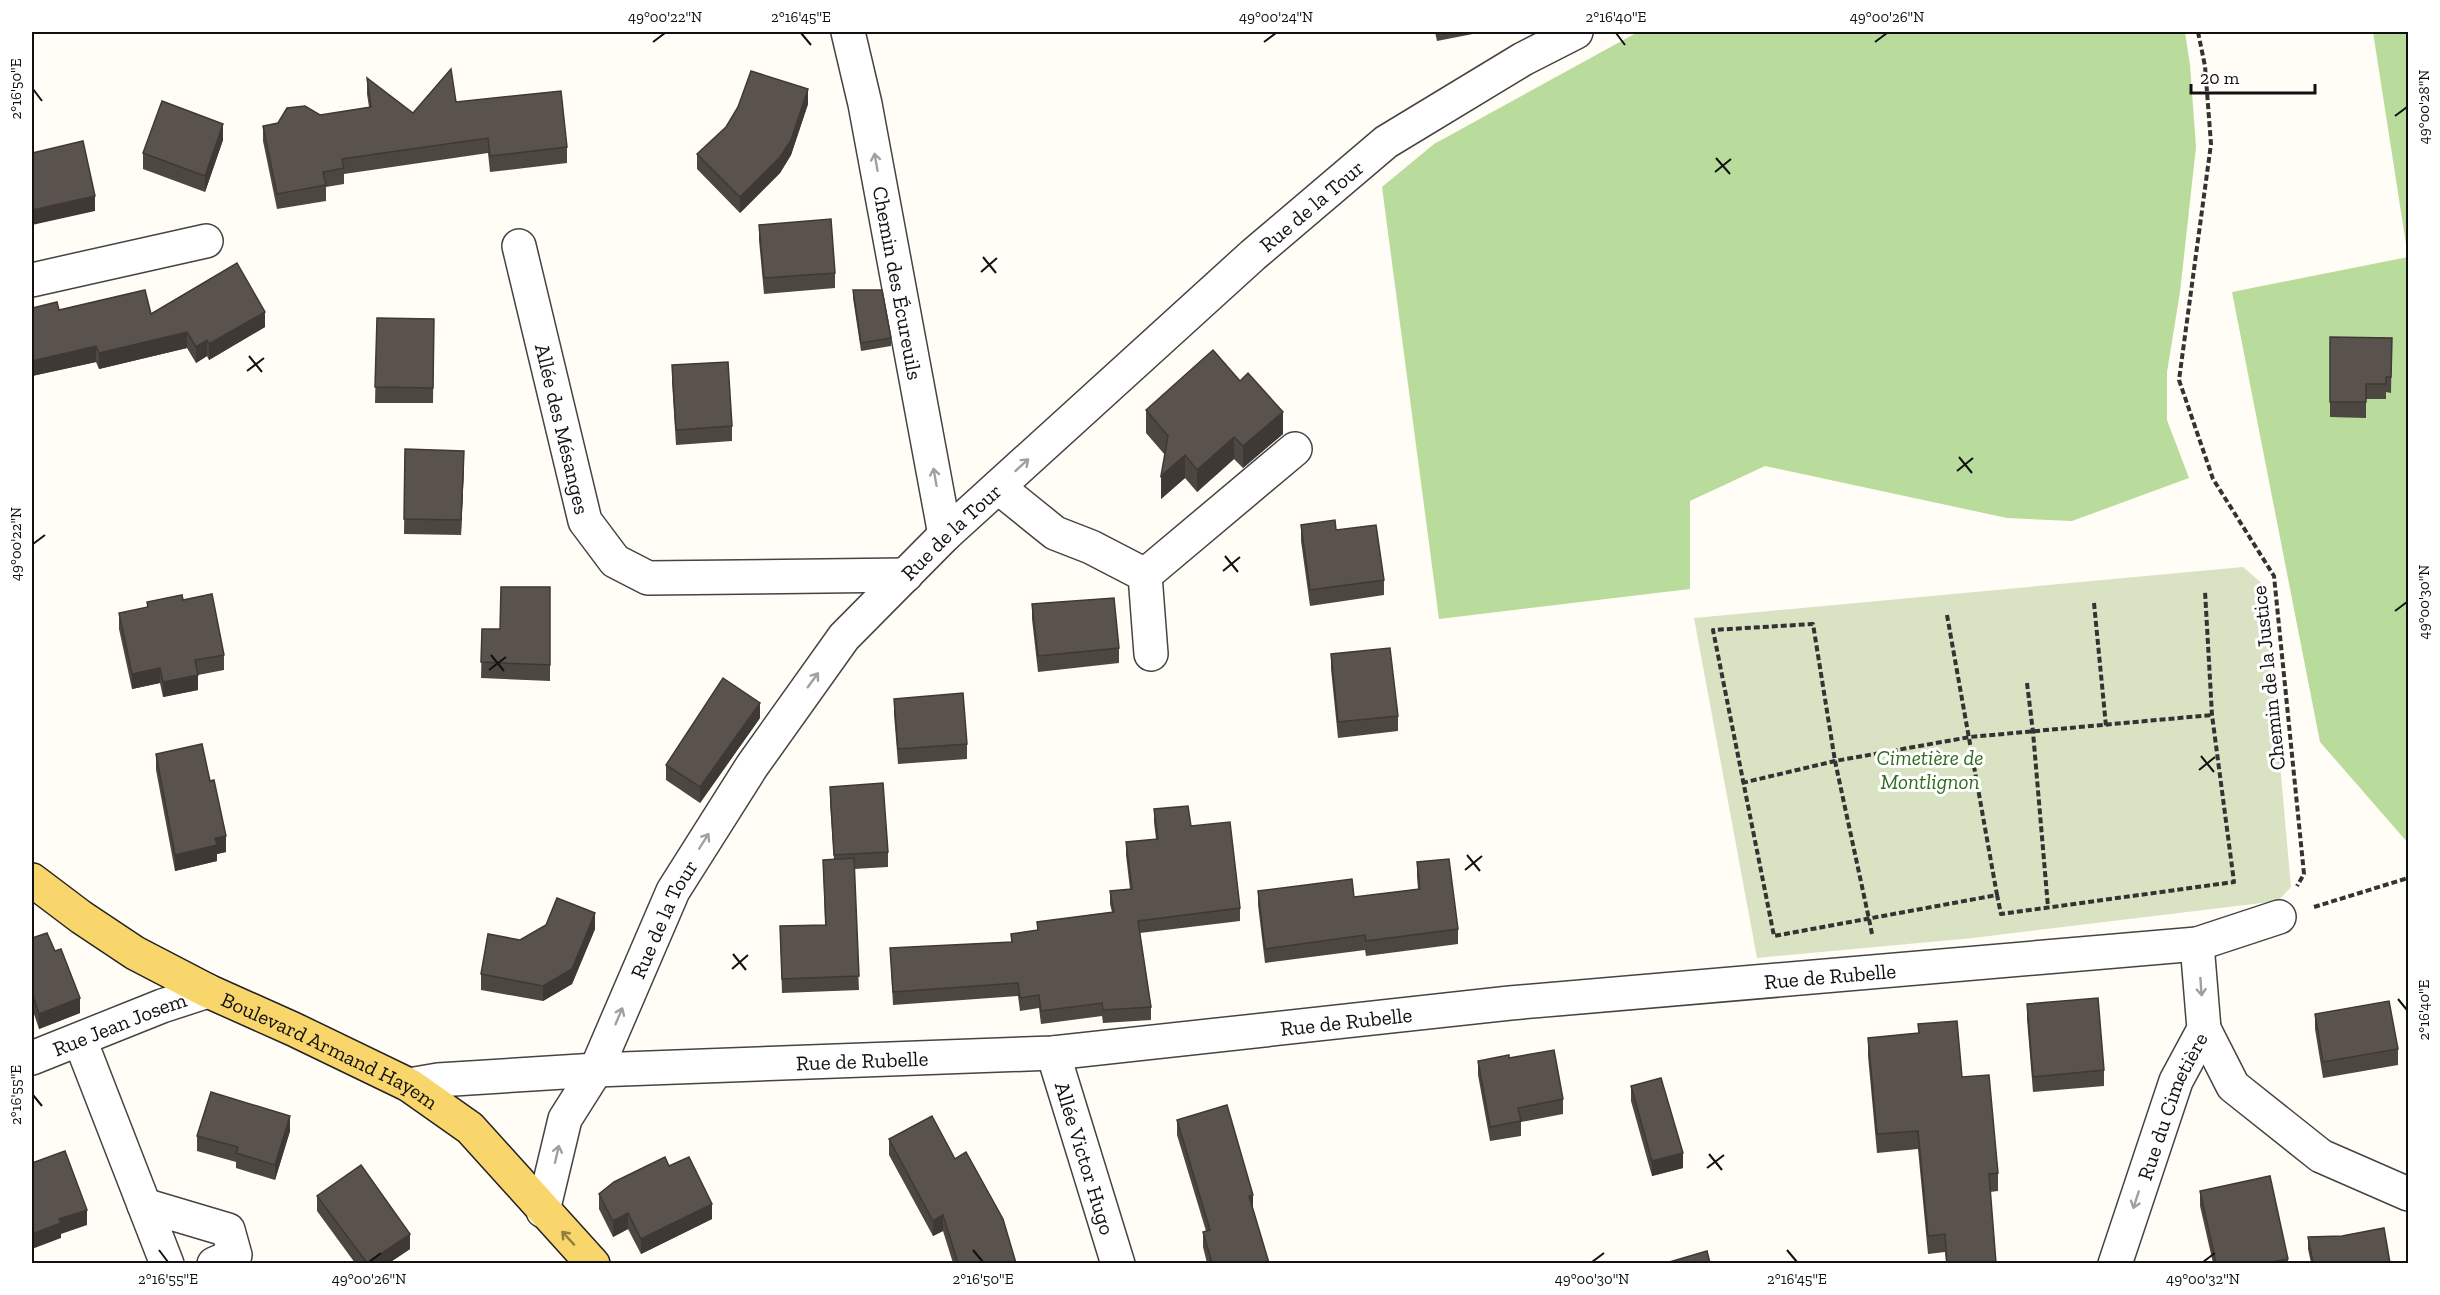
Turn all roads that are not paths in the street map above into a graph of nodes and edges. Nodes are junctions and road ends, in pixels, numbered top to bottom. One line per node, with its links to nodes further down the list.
1 (848, 32): 8 (street, Chemin des Écureuils, one-way to 1)
2 (1576, 32): 7 (street, Rue de la Tour, one-way to 2)
3 (206, 241): 5 (street)
4 (519, 246): 9 (street, Allée des Mésanges)
5 (32, 280)
6 (1295, 449): 10 (street)
7 (998, 487): 8 (street, Rue de la Tour); 10 (street)
8 (945, 535): 9 (street, Rue de la Tour)
9 (906, 574): 20 (street, Rue de la Tour, one-way to 9)
10 (1145, 575): 11 (street)
11 (1151, 654)
12 (32, 880): 15 (main road, Boulevard Armand Hayem)
13 (2279, 917): 14 (street, Rue de Rubelle)
14 (2197, 944): 16 (street, Rue du Cimetière, one-way to 16); 18 (street, Rue de Rubelle)
15 (208, 992): 17 (street, Rue Jean Josem); 21 (main road, Boulevard Armand Hayem)
16 (2204, 1029): 22 (street); 29 (street, Rue du Cimetière, one-way to 29)
17 (80, 1040): 19 (street, Rue Jean Josem); 23 (street)
18 (1053, 1053): 20 (street, Rue de Rubelle); 28 (street, Allée Victor Hugo)
19 (32, 1058)
20 (596, 1070): 21 (street, Rue de Rubelle); 24 (street, Rue de la Tour, one-way to 20)
21 (409, 1084): 24 (main road, Boulevard Armand Hayem)
22 (2409, 1194)
23 (144, 1205): 25 (street); 26 (street)
24 (543, 1211): 27 (main road, Boulevard Armand Hayem, one-way to 24)
25 (167, 1263)
26 (214, 1263)
27 (593, 1263)
28 (1118, 1263)
29 (2115, 1263)

